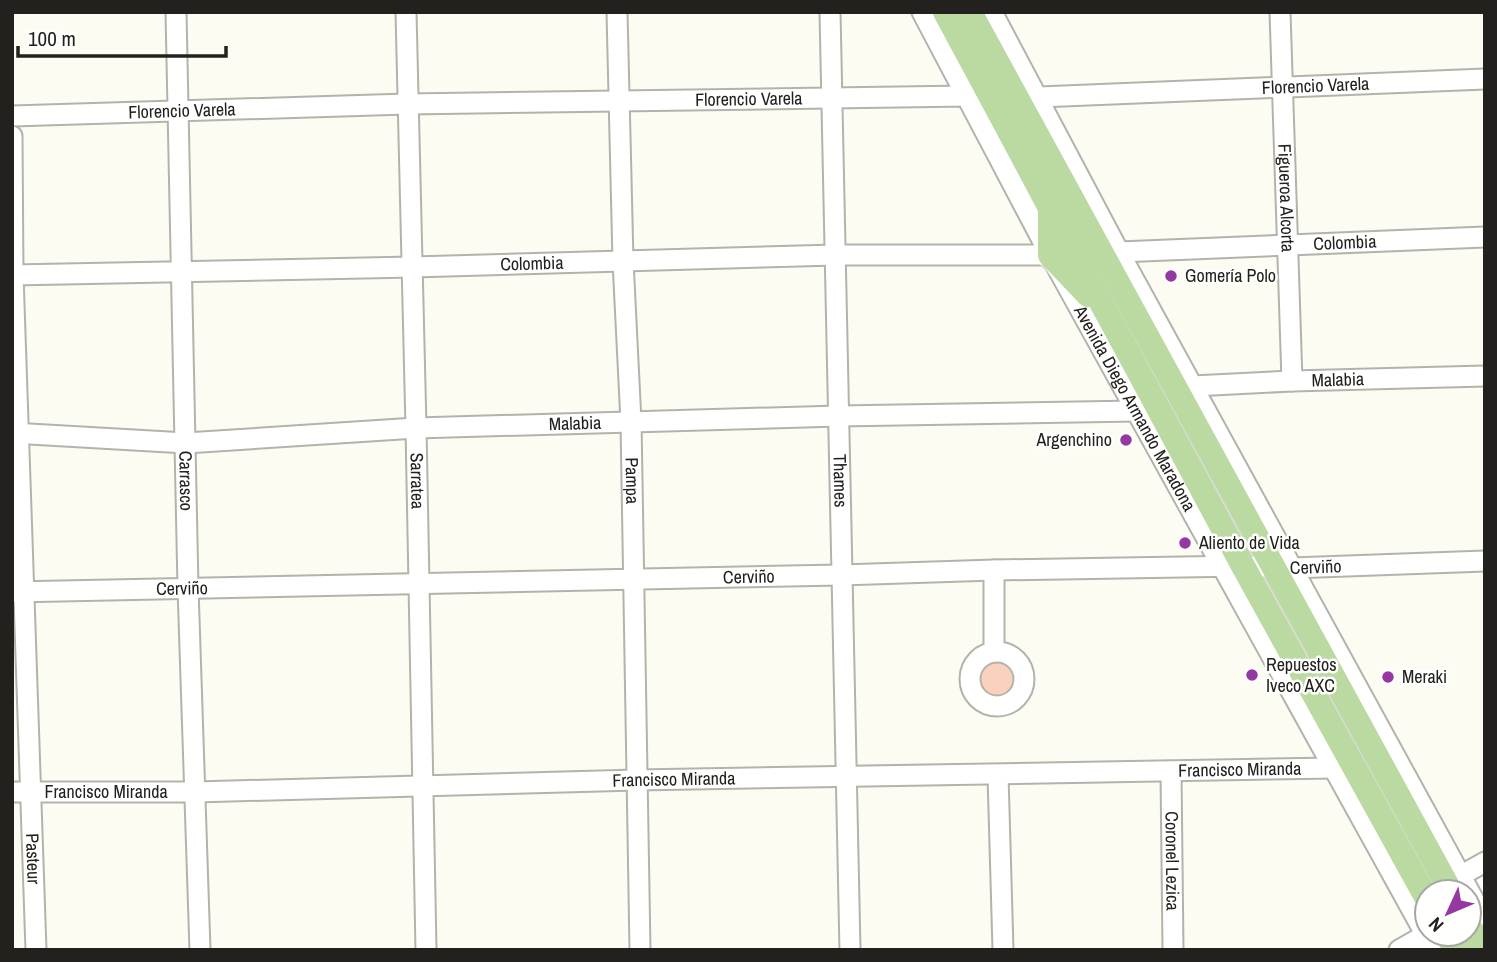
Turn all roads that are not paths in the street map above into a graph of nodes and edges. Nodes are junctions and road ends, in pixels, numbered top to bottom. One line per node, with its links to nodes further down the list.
1 (176, 12): 16 (street, Carrasco)
2 (406, 12): 15 (street, Sarratea)
3 (617, 12): 14 (street, Pampa)
4 (830, 12): 13 (street, Thames)
5 (922, 12): 12 (street, Avenida Diego Armando Maradona)
6 (945, 12): 12 (main road, Avenida Diego Armando Maradona)
7 (971, 12): 12 (main road, Avenida Diego Armando Maradona)
8 (992, 12): 12 (street, Avenida Diego Armando Maradona)
9 (1280, 12): 11 (street, Figueroa Alcorta)
10 (1485, 79): 11 (street, Florencio Varela)
11 (1283, 88): 12 (street, Florencio Varela); 21 (street, Figueroa Alcorta)
12 (1003, 97): 13 (street, Florencio Varela); 19 (main road, Avenida Diego Armando Maradona); 22 (street, Avenida Diego Armando Maradona); 24 (street, Avenida Diego Armando Maradona); 32 (main road, Avenida Diego Armando Maradona)
13 (832, 99): 14 (street, Florencio Varela); 23 (street, Thames)
14 (619, 102): 15 (street, Florencio Varela); 25 (street, Pampa)
15 (407, 104): 16 (street, Florencio Varela); 26 (street, Sarratea)
16 (178, 111): 17 (street, Florencio Varela); 27 (street, Carrasco)
17 (12, 116)
18 (12, 136): 28 (street, Pasteur)
19 (1050, 206): 24 (main road); 29 (main road, Avenida Diego Armando Maradona)
20 (1485, 237): 21 (street, Colombia)
21 (1288, 246): 22 (street, Colombia); 31 (street, Figueroa Alcorta)
22 (1119, 251): 32 (street, Avenida Diego Armando Maradona)
23 (836, 255): 24 (street, Colombia); 25 (street, Colombia); 34 (street, Thames)
24 (1050, 255): 29 (main road); 33 (street, Avenida Diego Armando Maradona)
25 (623, 261): 26 (street, Colombia); 35 (street, Pampa)
26 (413, 267): 27 (street, Colombia); 36 (street, Sarratea)
27 (182, 271): 28 (street, Colombia); 38 (street, Carrasco)
28 (13, 275): 37 (street, Pasteur)
29 (1110, 318): 42 (main road, Avenida Diego Armando Maradona)
30 (1485, 376): 31 (street, Malabia)
31 (1292, 381): 32 (street, Malabia)
32 (1187, 393): 39 (main road); 40 (main road, Avenida Diego Armando Maradona)
33 (1137, 411): 34 (street, Malabia); 42 (street, Avenida Diego Armando Maradona)
34 (839, 416): 35 (street, Malabia); 45 (street, Thames)
35 (631, 422): 36 (street, Malabia); 46 (street, Pampa)
36 (416, 428): 38 (street, Malabia); 47 (street, Sarratea)
37 (15, 433): 38 (street, Malabia); 49 (street, Pasteur)
38 (186, 443): 48 (street, Carrasco)
39 (1232, 457): 40 (main road); 43 (street, Avenida Diego Armando Maradona)
40 (1242, 511): 43 (main road, Avenida Diego Armando Maradona)
41 (1485, 561): 43 (street, Cerviño)
42 (1233, 567): 43 (street, Cerviño); 44 (street, Cerviño); 52 (street, Avenida Diego Armando Maradona); 61 (main road, Avenida Diego Armando Maradona)
43 (1282, 567): 51 (main road); 62 (main road, Avenida Diego Armando Maradona)
44 (994, 570): 45 (street, Cerviño); 50 (street)
45 (841, 575): 46 (street, Cerviño); 55 (street, Thames)
46 (634, 580): 47 (street, Cerviño); 56 (street, Pampa)
47 (418, 584): 48 (street, Cerviño); 57 (street, Sarratea)
48 (188, 588): 49 (street, Cerviño); 59 (street, Carrasco)
49 (19, 592): 58 (street, Pasteur)
50 (994, 652)
51 (1375, 722): 63 (street, Avenida Diego Armando Maradona)
52 (1334, 768): 53 (street, Francisco Miranda); 65 (street, Avenida Diego Armando Maradona)
53 (1171, 772): 54 (street, Francisco Miranda); 72 (street, Coronel Lezica)
54 (998, 775): 55 (street, Francisco Miranda); 71 (street)
55 (845, 776): 56 (street, Francisco Miranda); 70 (street, Thames)
56 (637, 780): 57 (street, Francisco Miranda); 69 (street, Pampa)
57 (422, 786): 59 (street, Francisco Miranda); 68 (street, Sarratea)
58 (21, 791): 59 (street, Francisco Miranda); 66 (street, Pasteur)
59 (196, 792): 67 (street, Carrasco)
60 (1485, 862): 64 (street)
61 (1441, 878)
62 (1443, 878)
63 (1444, 878)
64 (1462, 878)
65 (1413, 904)
66 (36, 950)
67 (200, 950)
68 (425, 950)
69 (640, 950)
70 (850, 950)
71 (1003, 950)
72 (1173, 950)

